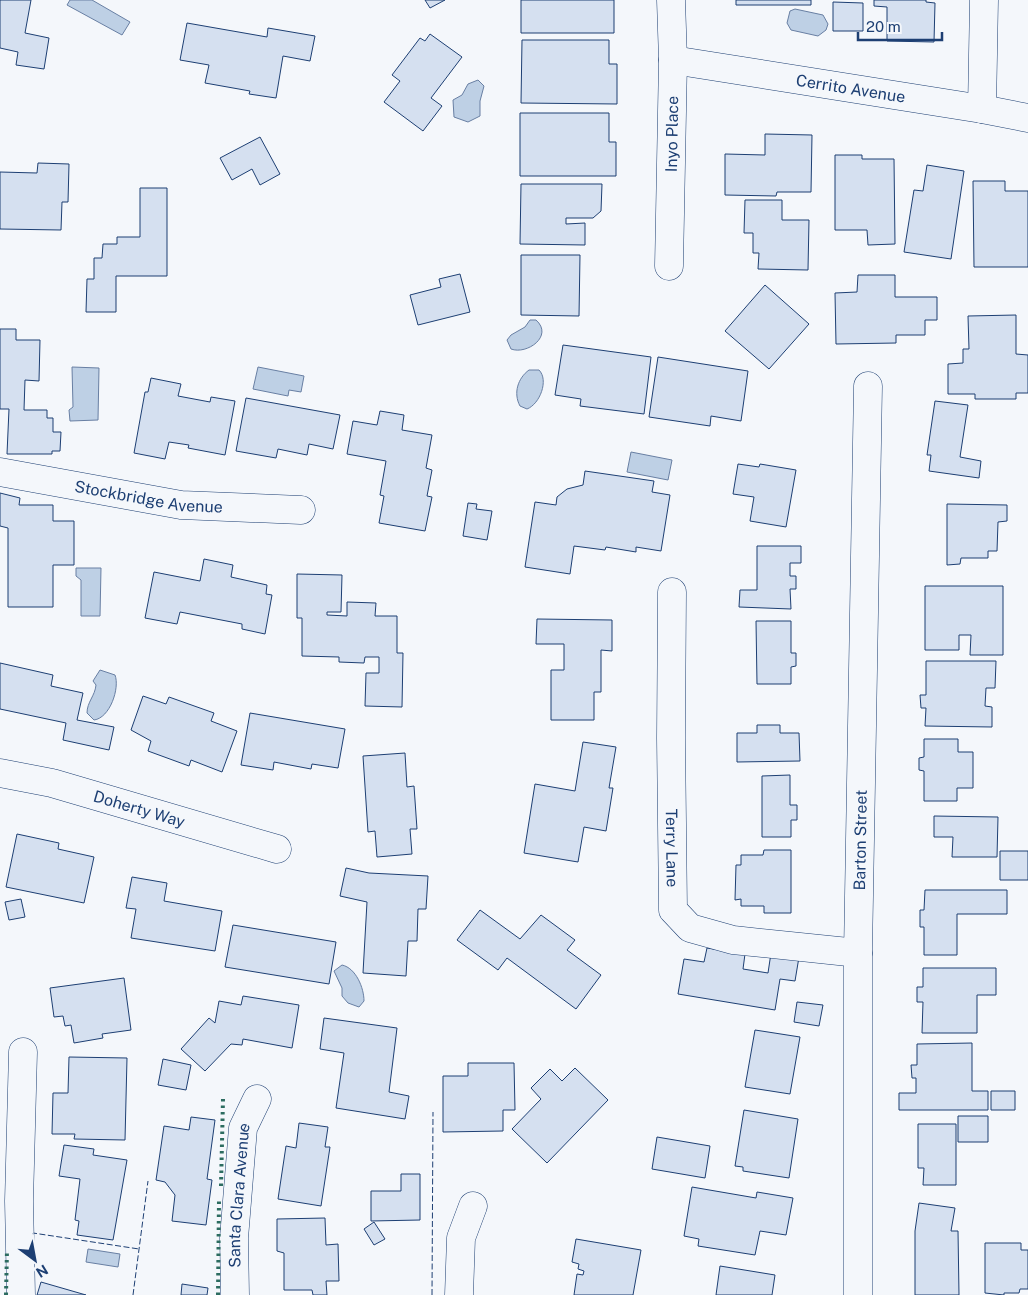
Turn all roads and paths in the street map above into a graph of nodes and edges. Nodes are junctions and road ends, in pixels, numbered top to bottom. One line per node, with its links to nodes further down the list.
1 (671, 0): 3 (street, Inyo Place)
2 (984, 0): 4 (street)
3 (673, 60): 4 (street, Cerrito Avenue); 6 (street, Inyo Place)
4 (982, 109): 5 (street, Cerrito Avenue)
5 (1028, 118)
6 (669, 266)
7 (868, 386): 13 (street, Barton Street)
8 (0, 472): 9 (street, Stockbridge Avenue)
9 (300, 510)
10 (672, 592): 13 (street, Terry Lane)
11 (0, 774): 12 (street, Doherty Way)
12 (277, 849)
13 (858, 953): 20 (street, Barton Street)
14 (23, 1052): 17 (street)
15 (257, 1099): 18 (street, Santa Clara Avenue)
16 (473, 1206): 19 (street)
17 (21, 1295)
18 (235, 1295)
19 (459, 1295)
20 (858, 1295)

